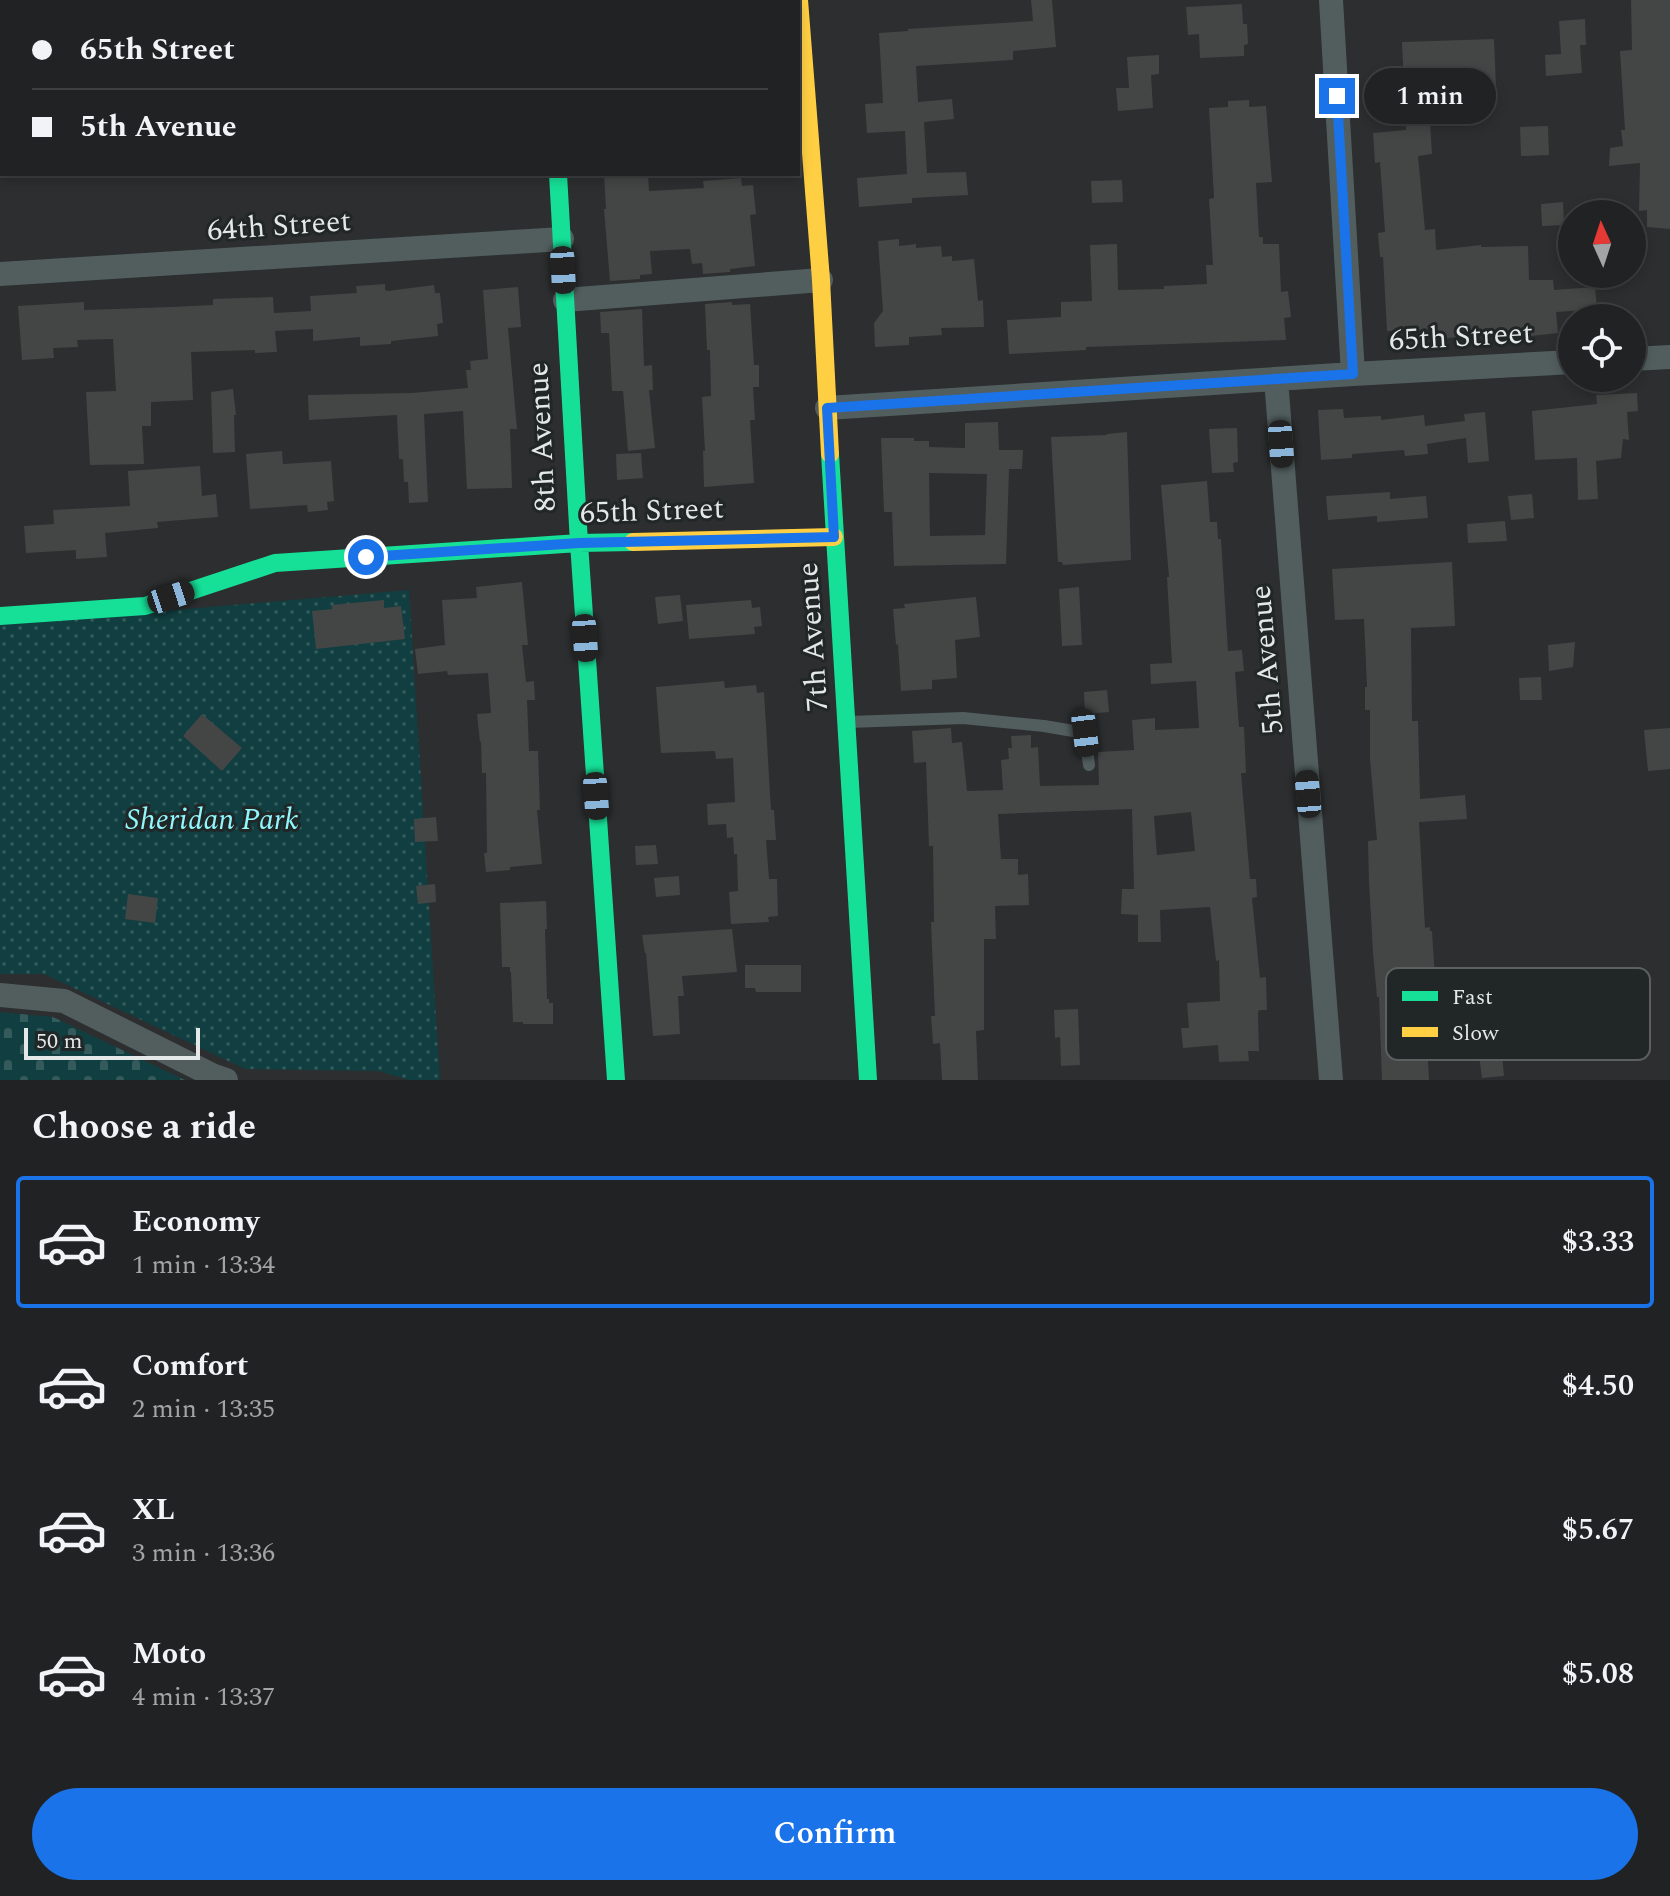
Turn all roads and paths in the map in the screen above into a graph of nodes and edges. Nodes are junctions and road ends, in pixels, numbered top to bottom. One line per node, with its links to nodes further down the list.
1 (1331, 0): 11 (street)
2 (800, 13): 6 (street, 7th Avenue)
3 (558, 176): 4 (street, 8th Avenue)
4 (562, 239): 5 (street, 64th Street); 7 (street, 8th Avenue)
5 (0, 274)
6 (821, 280): 7 (street); 13 (street, 7th Avenue)
7 (565, 300): 15 (street, 8th Avenue)
8 (1670, 357): 9 (street)
9 (1646, 358)
10 (1558, 363): 11 (street, 65th Street)
11 (1353, 374): 12 (street, 65th Street)
12 (1276, 379): 13 (street, 65th Street); 23 (street, 5th Avenue)
13 (827, 408): 14 (street, 7th Avenue)
14 (834, 537): 15 (street, 65th Street); 17 (street, 7th Avenue)
15 (579, 543): 16 (street, 65th Street); 21 (street, 8th Avenue)
16 (0, 616)
17 (845, 722): 18 (lane); 22 (street, 7th Avenue)
18 (1089, 765)
19 (0, 995): 20 (street)
20 (226, 1080)
21 (616, 1080)
22 (868, 1080)
23 (1331, 1080)

